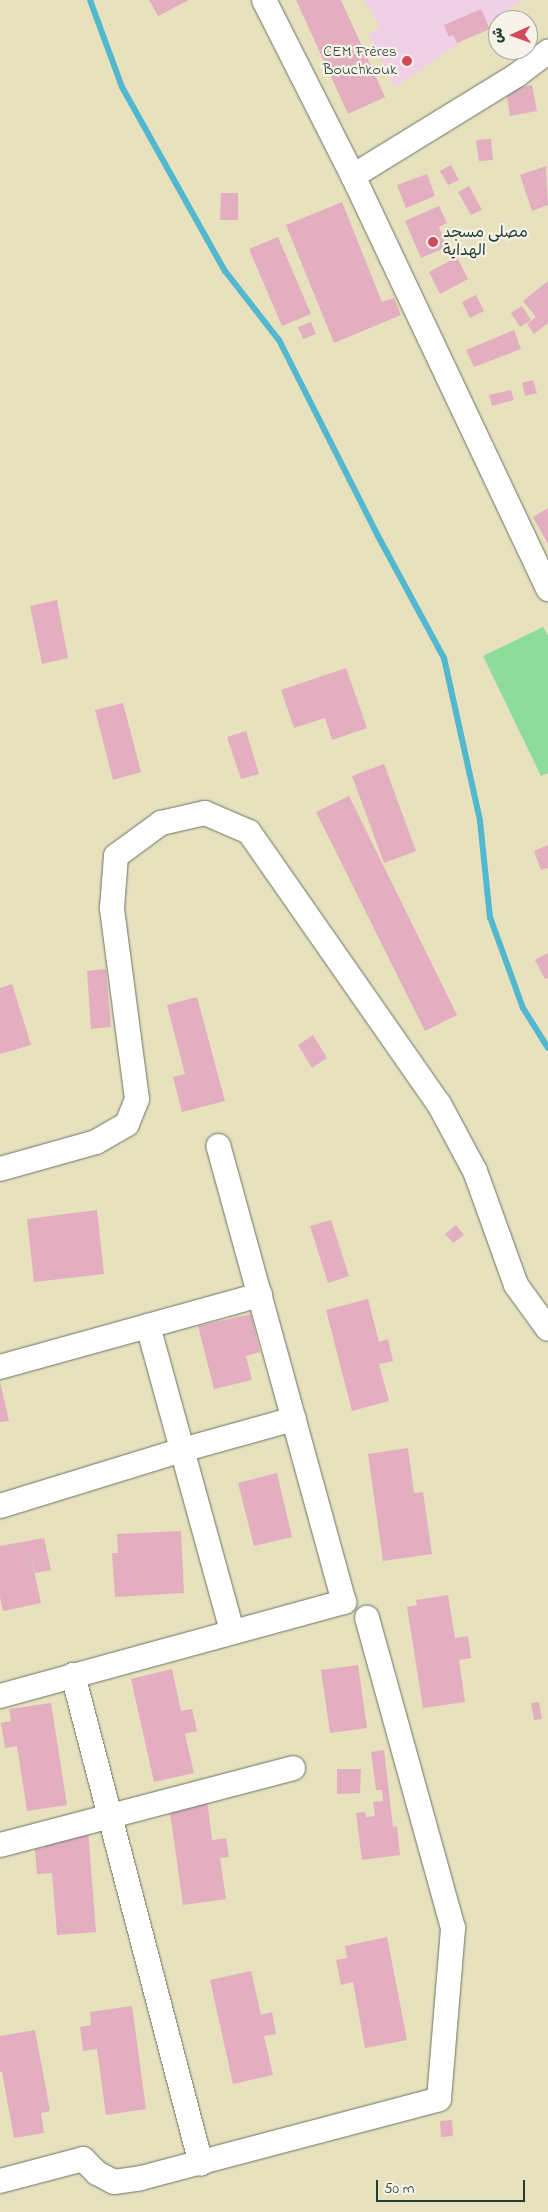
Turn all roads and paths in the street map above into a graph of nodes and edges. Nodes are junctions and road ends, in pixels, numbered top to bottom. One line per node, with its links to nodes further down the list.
1 (264, 0): 3 (street)
2 (548, 52): 3 (street)
3 (353, 176): 4 (street)
4 (548, 589)
5 (218, 1146): 7 (street)
6 (0, 1169): 9 (street)
7 (260, 1295): 8 (street); 11 (street)
8 (148, 1326): 10 (street); 12 (street)
9 (548, 1329)
10 (0, 1367)
11 (294, 1419): 12 (street); 15 (street)
12 (182, 1450): 13 (street); 15 (street)
13 (0, 1506)
14 (367, 1618): 21 (street)
15 (232, 1632): 16 (street)
16 (73, 1674): 17 (street); 19 (street)
17 (0, 1696)
18 (293, 1768): 19 (street)
19 (110, 1816): 20 (street); 21 (street)
20 (0, 1845)
21 (201, 2164): 22 (street)
22 (0, 2181)

